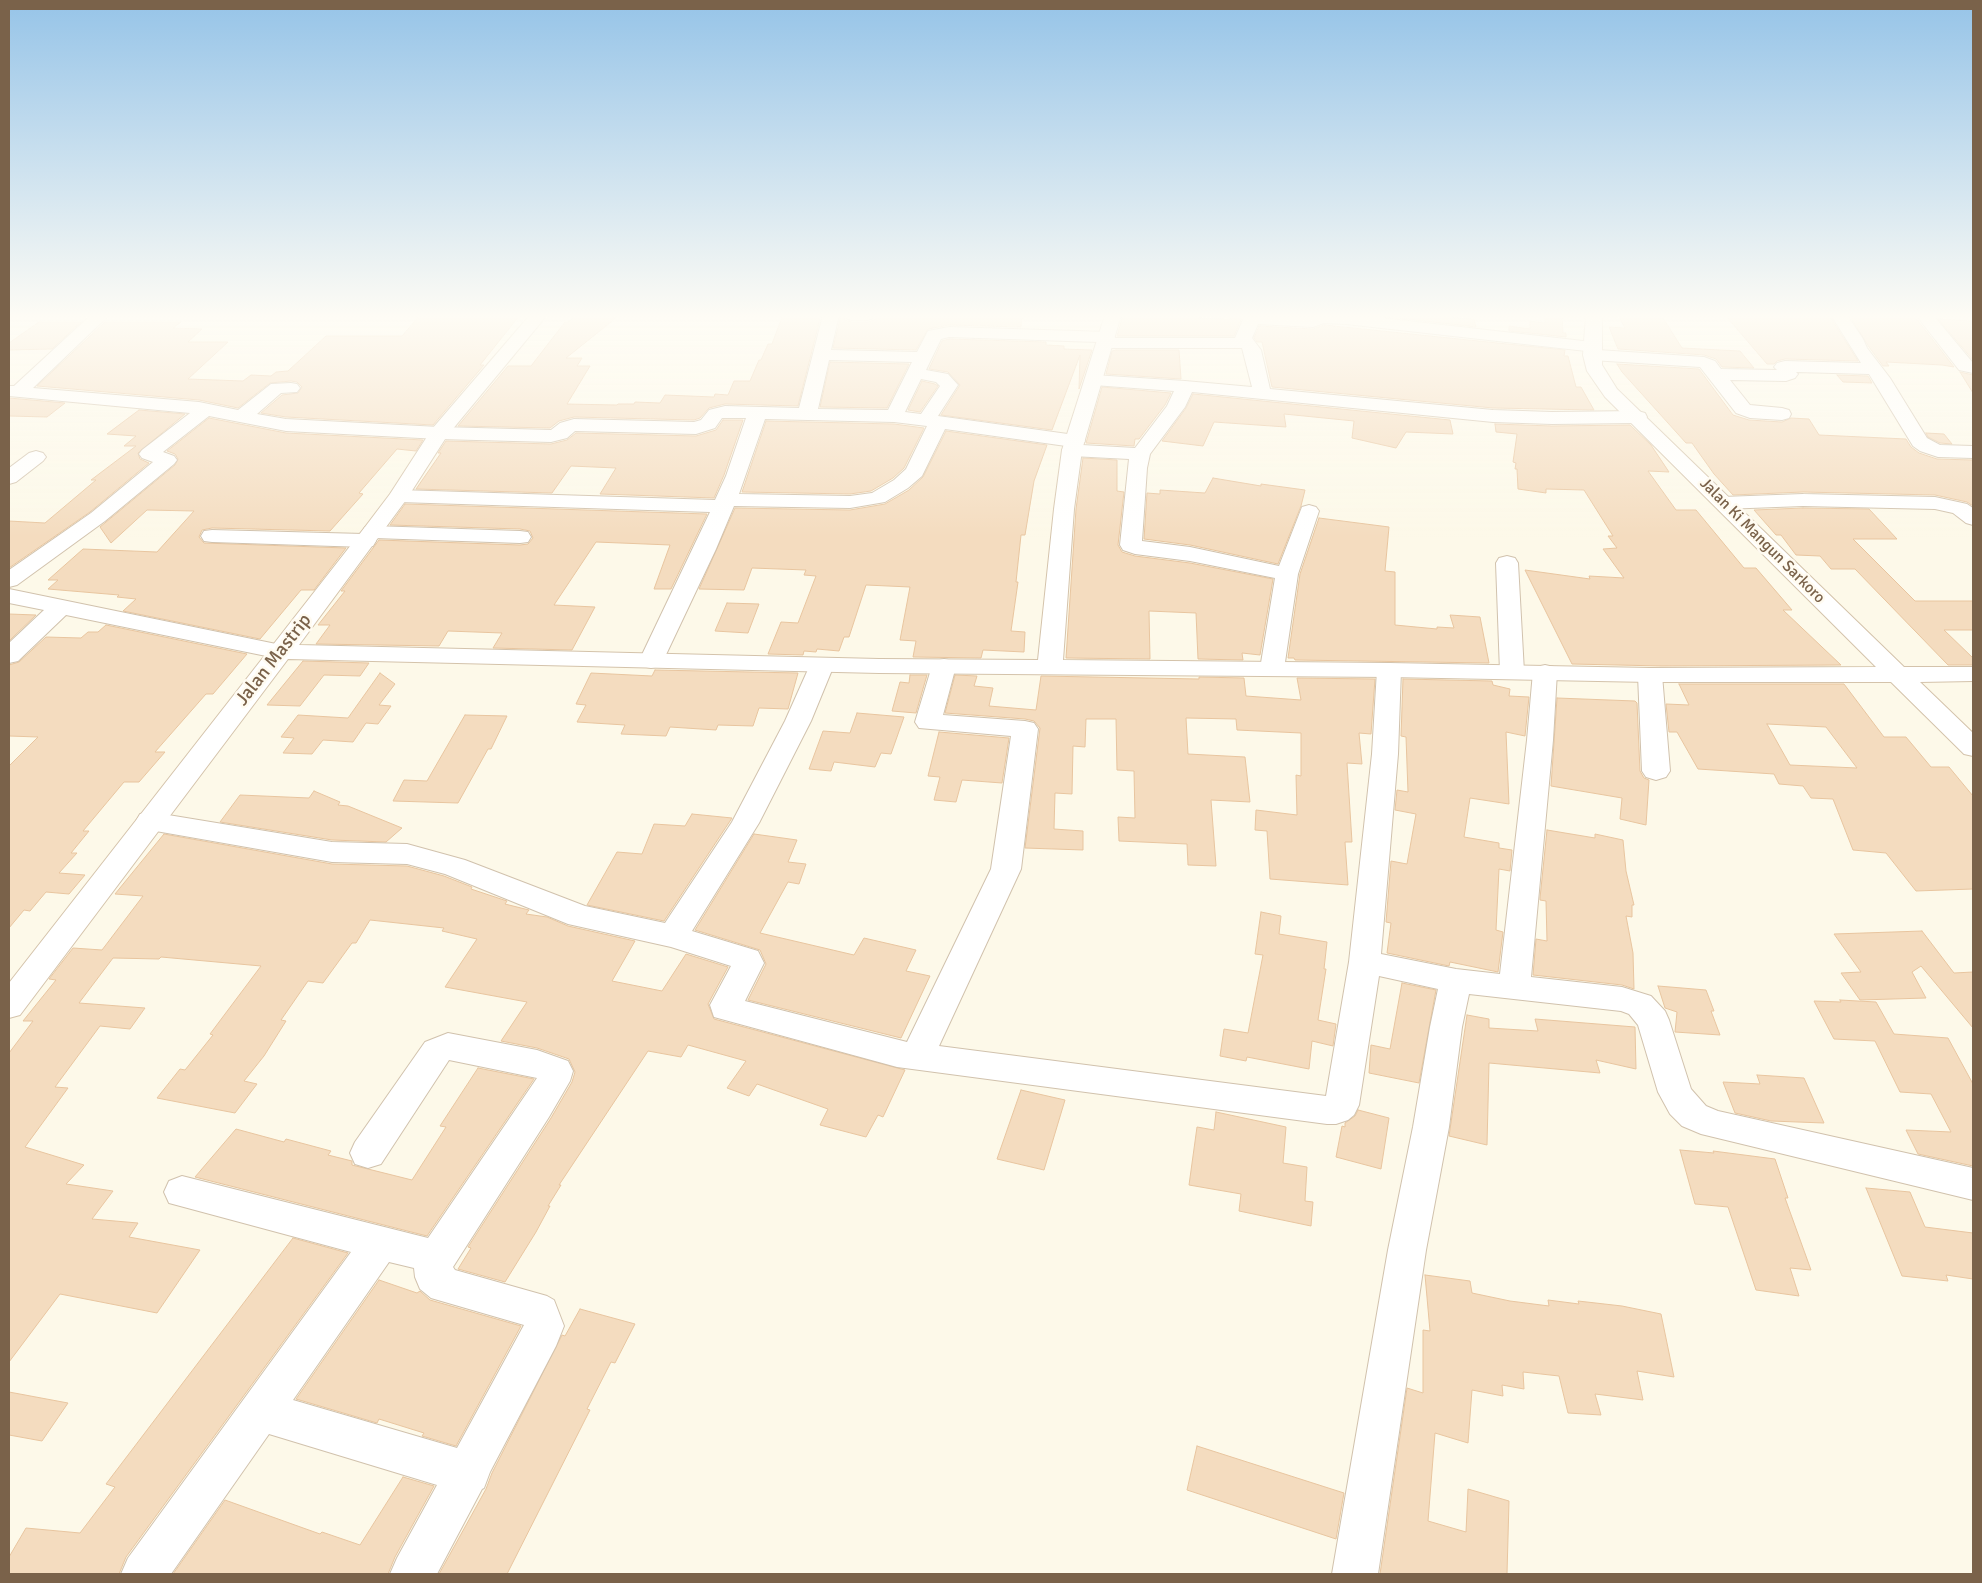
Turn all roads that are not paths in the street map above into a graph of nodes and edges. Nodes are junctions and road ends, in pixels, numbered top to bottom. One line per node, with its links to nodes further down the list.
1 (276, 389): 20 (street)
2 (476, 389): 23 (street, Jalan Mastrip)
3 (813, 389): 17 (street)
4 (907, 389): 19 (street)
5 (947, 389): 22 (street)
6 (1091, 389): 24 (street)
7 (1184, 389): 26 (street)
8 (1217, 389): 14 (street)
9 (1261, 389): 14 (street)
10 (1608, 389): 21 (street, Jalan Ki Mangun Sarkoro)
11 (1727, 389): 18 (street)
12 (1886, 389): 25 (street)
13 (14, 391): 15 (street)
14 (1262, 393): 21 (street)
15 (206, 410): 20 (street); 39 (street)
16 (757, 413): 17 (street); 23 (street); 30 (street)
17 (807, 414): 19 (street)
18 (1782, 414)
19 (894, 416): 22 (street)
20 (241, 417): 23 (street)
21 (1638, 417): 31 (street, Jalan Ki Mangun Sarkoro)
22 (932, 422): 24 (street); 30 (street)
23 (438, 433): 29 (street, Jalan Mastrip)
24 (1074, 446): 26 (street); 47 (street)
25 (1973, 452)
26 (1140, 454): 38 (street)
27 (36, 457): 28 (street)
28 (9, 478)
29 (399, 496): 30 (street); 35 (street, Jalan Mastrip)
30 (724, 503): 44 (street)
31 (1723, 503): 33 (street); 54 (street, Jalan Ki Mangun Sarkoro)
32 (1310, 512): 38 (street)
33 (1973, 519)
34 (212, 536): 35 (street)
35 (369, 537): 36 (street); 42 (street, Jalan Mastrip)
36 (520, 537)
37 (1507, 563): 50 (street)
38 (1287, 574): 48 (street)
39 (9, 580)
40 (9, 596): 41 (street)
41 (61, 607): 42 (street); 43 (street)
42 (281, 652): 44 (street); 57 (street, Jalan Mastrip)
43 (9, 656)
44 (651, 661): 45 (street)
45 (822, 665): 46 (street); 58 (street)
46 (944, 666): 47 (street); 63 (street)
47 (1050, 667): 48 (street)
48 (1272, 669): 49 (street)
49 (1389, 670): 50 (street); 59 (street)
50 (1512, 672): 51 (street)
51 (1544, 672): 53 (street); 61 (street)
52 (1973, 674): 54 (street)
53 (1650, 675): 54 (street); 56 (street)
54 (1898, 675): 55 (street, Jalan Ki Mangun Sarkoro)
55 (1973, 748)
56 (1656, 771)
57 (150, 821): 58 (street); 62 (street, Jalan Mastrip)
58 (673, 936): 63 (street)
59 (1366, 962): 60 (street); 63 (street)
60 (1456, 981): 61 (street); 73 (street)
61 (1514, 986): 65 (street)
62 (9, 1006)
63 (917, 1057)
64 (368, 1153): 68 (street)
65 (1973, 1184)
66 (182, 1192): 67 (street)
67 (380, 1243): 68 (street); 69 (street)
68 (433, 1263): 70 (street)
69 (260, 1411): 70 (street); 71 (street)
70 (469, 1473): 72 (street)
71 (144, 1574)
72 (413, 1574)
73 (1355, 1574)

